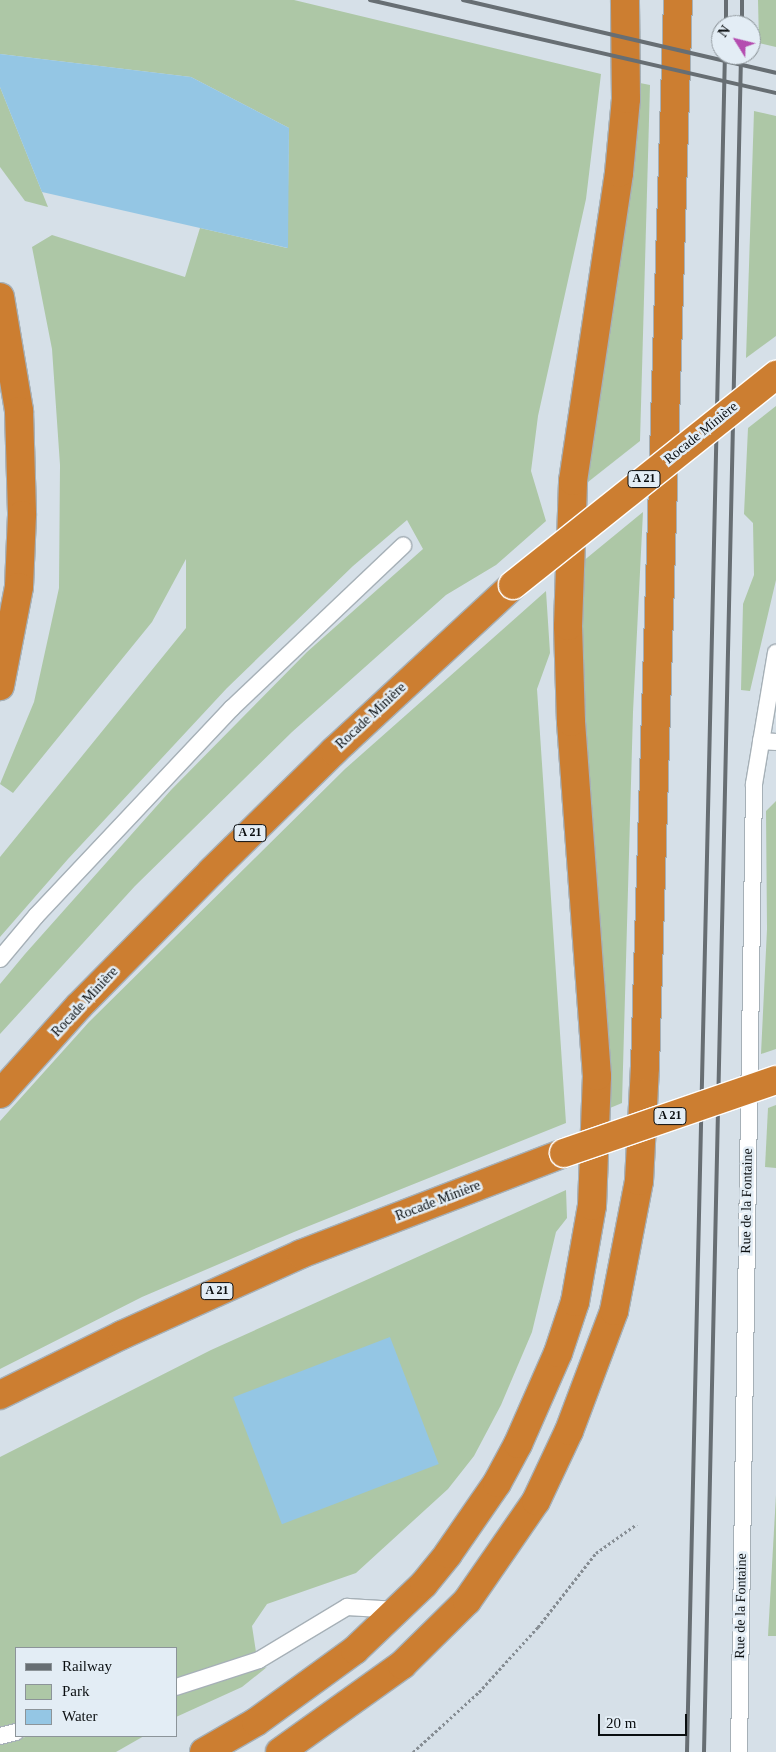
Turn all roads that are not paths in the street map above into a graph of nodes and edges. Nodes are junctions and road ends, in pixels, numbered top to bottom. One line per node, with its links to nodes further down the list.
1 (625, 0): 13 (highway)
2 (678, 0): 18 (highway)
3 (0, 297): 7 (highway)
4 (776, 375): 11 (highway, Rocade Minière / A 21, bridge)
5 (403, 546): 9 (lane)
6 (776, 653): 8 (lane, Rue de la Fontaine)
7 (0, 686)
8 (768, 742): 19 (lane, Rue de la Fontaine)
9 (0, 958)
10 (776, 1080): 12 (highway, Rocade Minière / A 21, bridge)
11 (0, 1094)
12 (0, 1395)
13 (398, 1610): 14 (lane); 17 (highway)
14 (178, 1686)
15 (15, 1732): 16 (lane)
16 (0, 1736)
17 (204, 1752)
18 (280, 1752)
19 (739, 1752)

